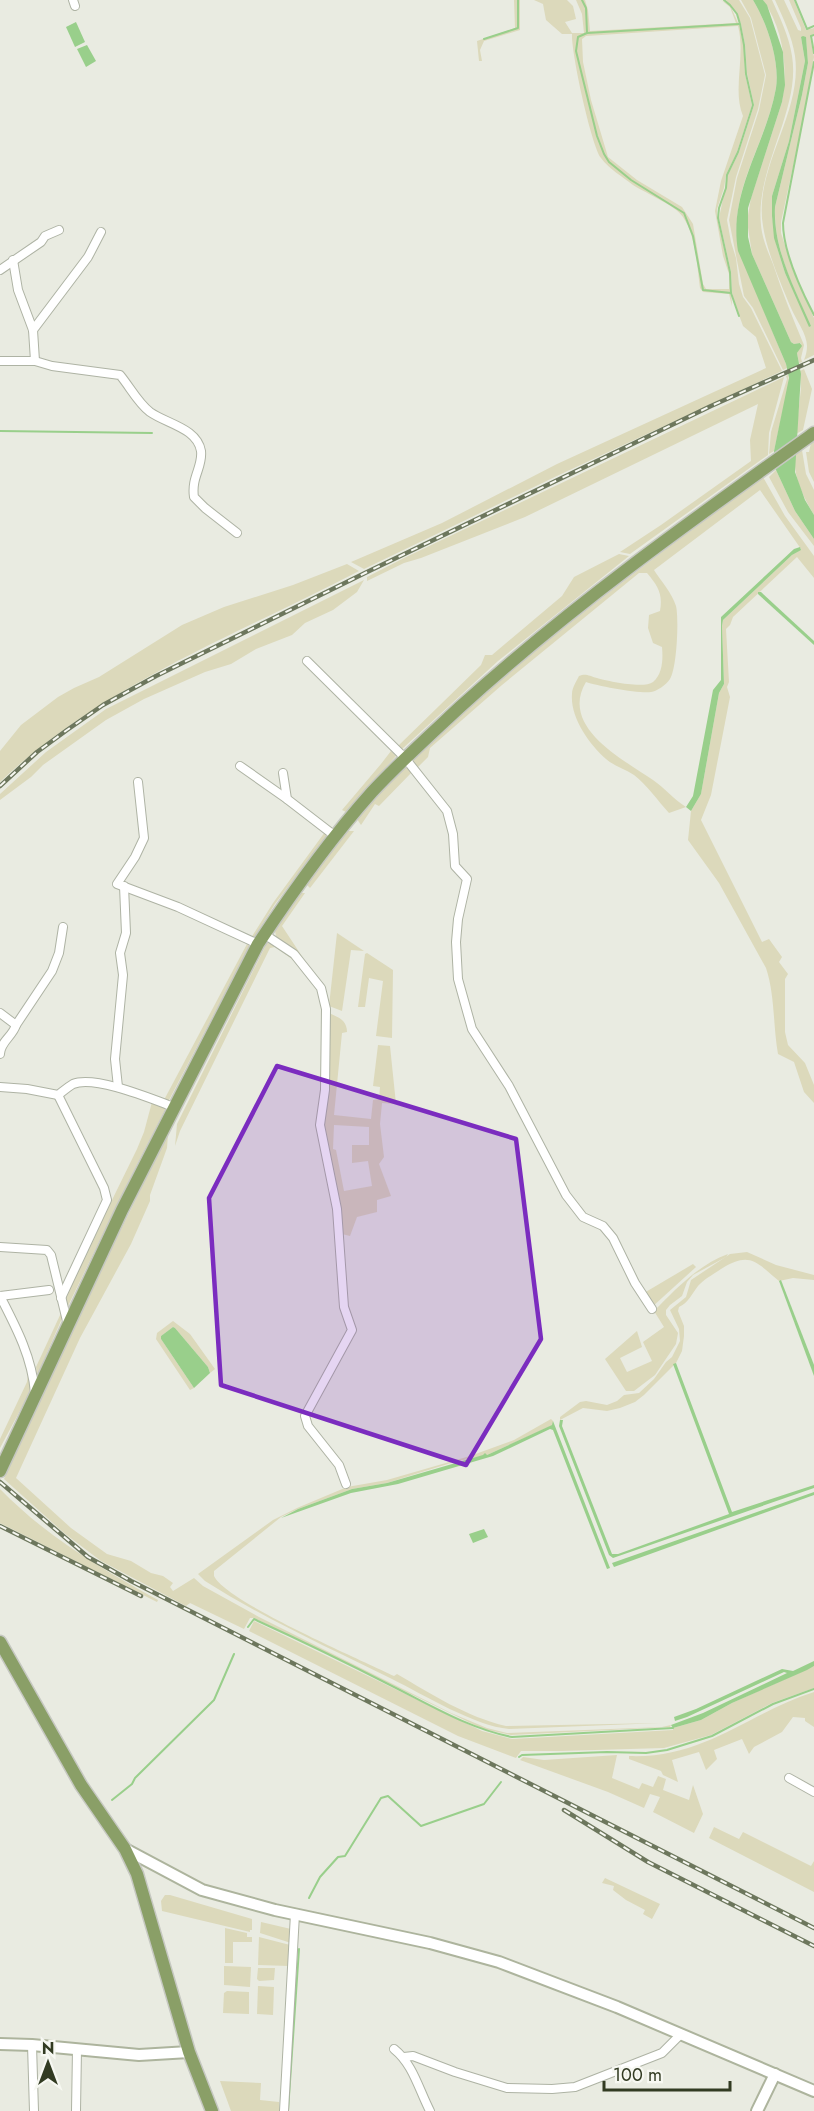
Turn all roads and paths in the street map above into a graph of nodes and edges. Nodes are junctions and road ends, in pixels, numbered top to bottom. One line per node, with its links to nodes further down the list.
1 (59, 230): 3 (street)
2 (101, 232): 5 (street)
3 (13, 260): 4 (street); 5 (street)
4 (0, 270)
5 (33, 330): 7 (street)
6 (0, 361): 7 (street)
7 (34, 361): 9 (street)
8 (814, 433): 11 (main road)
9 (237, 533)
10 (307, 661): 11 (street)
11 (405, 758): 16 (main road); 31 (street)
12 (240, 766): 15 (street)
13 (283, 773): 15 (street)
14 (138, 782): 17 (street)
15 (287, 799): 16 (street)
16 (335, 836): 19 (main road)
17 (124, 886): 19 (street); 24 (street)
18 (63, 927): 21 (street)
19 (261, 939): 26 (main road); 35 (street)
20 (0, 1013): 21 (street)
21 (16, 1024): 22 (street)
22 (0, 1054)
23 (0, 1087): 25 (street)
24 (118, 1087): 25 (street); 26 (street)
25 (58, 1095): 30 (street)
26 (174, 1107): 32 (main road)
27 (0, 1247): 30 (street)
28 (49, 1290): 29 (street)
29 (0, 1296): 33 (street)
30 (61, 1298): 32 (street)
31 (652, 1310)
32 (68, 1325): 33 (main road)
33 (36, 1394): 34 (main road)
34 (1, 1468)
35 (346, 1484)
36 (0, 1642): 39 (main road)
37 (789, 1778): 38 (street)
38 (814, 1792)
39 (125, 1849): 40 (main road); 46 (main road)
40 (295, 1914): 41 (main road); 53 (street)
41 (681, 2034): 47 (street); 48 (main road)
42 (0, 2044): 43 (main road)
43 (32, 2045): 44 (main road); 50 (street)
44 (77, 2049): 46 (main road); 51 (street)
45 (394, 2049): 47 (street)
46 (189, 2052): 52 (main road)
47 (404, 2057): 54 (street)
48 (775, 2074): 49 (main road); 55 (main road)
49 (814, 2091)
50 (34, 2111)
51 (76, 2111)
52 (212, 2111)
53 (284, 2111)
54 (430, 2111)
55 (758, 2111)

